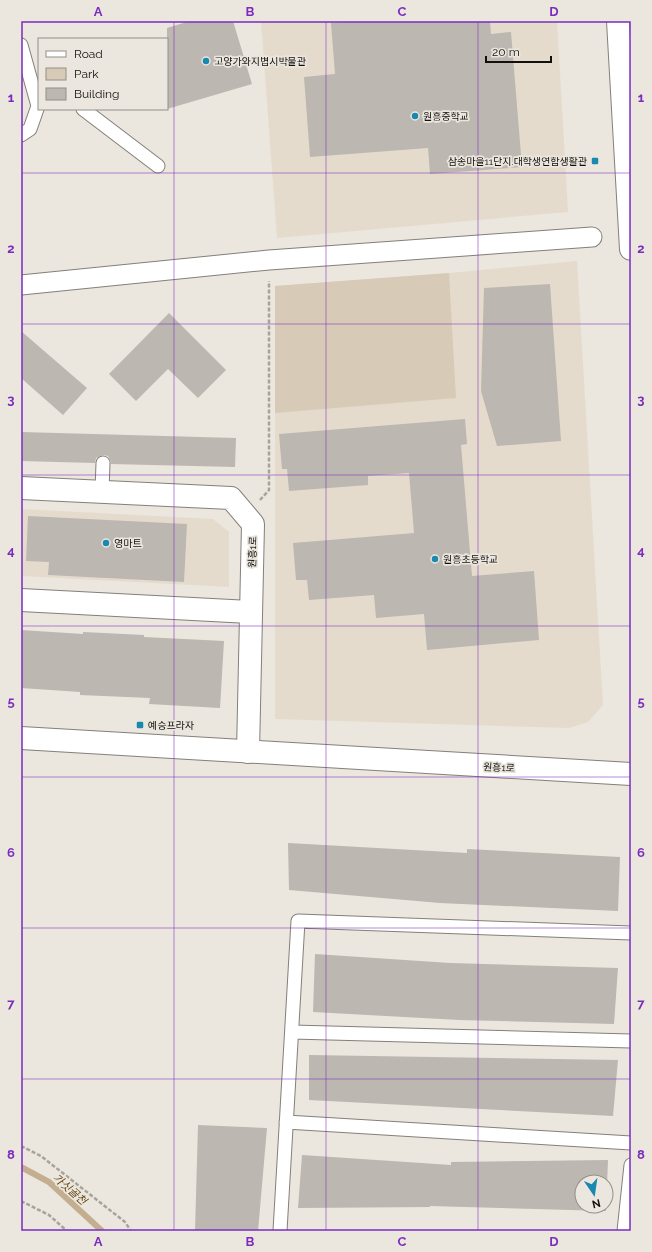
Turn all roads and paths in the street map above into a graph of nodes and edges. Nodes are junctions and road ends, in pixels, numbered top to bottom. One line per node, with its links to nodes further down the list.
1 (618, 21): 9 (street)
2 (21, 45): 3 (lane)
3 (38, 103)
4 (38, 109): 6 (lane)
5 (84, 110): 7 (lane)
6 (21, 135)
7 (158, 166)
8 (592, 237): 10 (street)
9 (631, 249)
10 (269, 260): 11 (street); 15 (path)
11 (21, 285)
12 (103, 463): 14 (lane)
13 (21, 488): 14 (street, 원흥1로)
14 (102, 491): 17 (street, 원흥1로)
15 (255, 505)
16 (21, 600): 17 (street)
17 (250, 612): 19 (street, 원흥1로)
18 (21, 738): 19 (street, 원흥1로)
19 (248, 752): 20 (street, 원흥1로)
20 (631, 774)
21 (631, 933): 22 (lane)
22 (292, 1032): 23 (lane); 24 (lane)
23 (631, 1041)
24 (286, 1122): 25 (lane); 31 (lane)
25 (631, 1143)
26 (21, 1146): 30 (path)
27 (631, 1165): 32 (lane)
28 (21, 1201): 29 (path)
29 (67, 1231)
30 (131, 1231)
31 (280, 1231)
32 (624, 1231)

